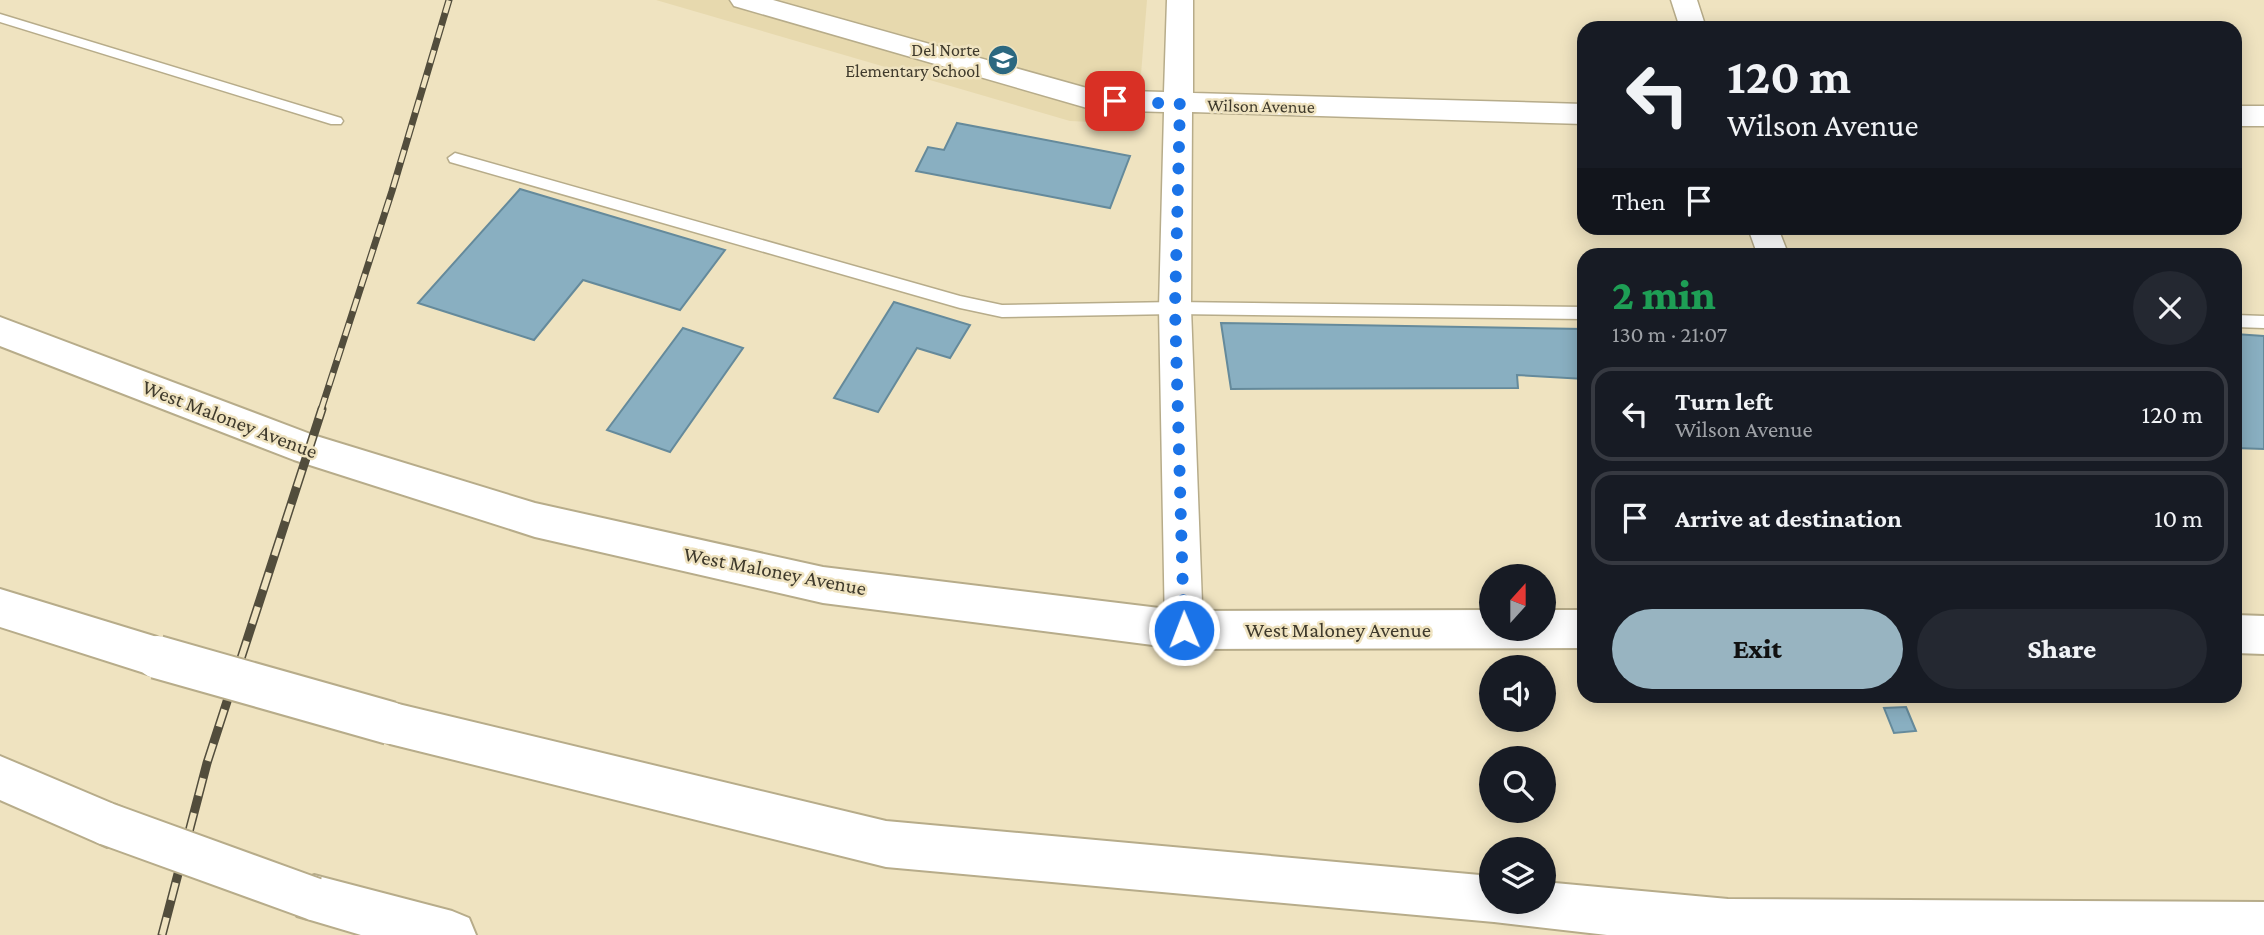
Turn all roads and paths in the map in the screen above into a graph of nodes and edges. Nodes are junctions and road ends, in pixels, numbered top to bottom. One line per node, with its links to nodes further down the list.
1 (743, 0): 6 (street, Wilson Avenue)
2 (1180, 0): 6 (street)
3 (1684, 0): 5 (street)
4 (0, 18): 10 (lane)
5 (1691, 21)
6 (1180, 104): 7 (street, Wilson Avenue); 12 (street)
7 (1577, 114)
8 (2242, 116): 9 (street)
9 (2264, 116)
10 (336, 121)
11 (456, 158): 12 (lane)
12 (1175, 308): 13 (lane); 19 (street)
13 (1577, 313)
14 (2242, 321): 15 (lane)
15 (2264, 321)
16 (0, 331): 19 (main road, West Maloney Avenue)
17 (0, 608): 23 (main road, bridge)
18 (1577, 629): 19 (main road, West Maloney Avenue)
19 (1184, 630)
20 (2242, 634): 21 (main road)
21 (2264, 635)
22 (0, 778): 26 (main road, bridge)
23 (1479, 899)
24 (1556, 906): 25 (main road)
25 (2264, 926)
26 (452, 935)

